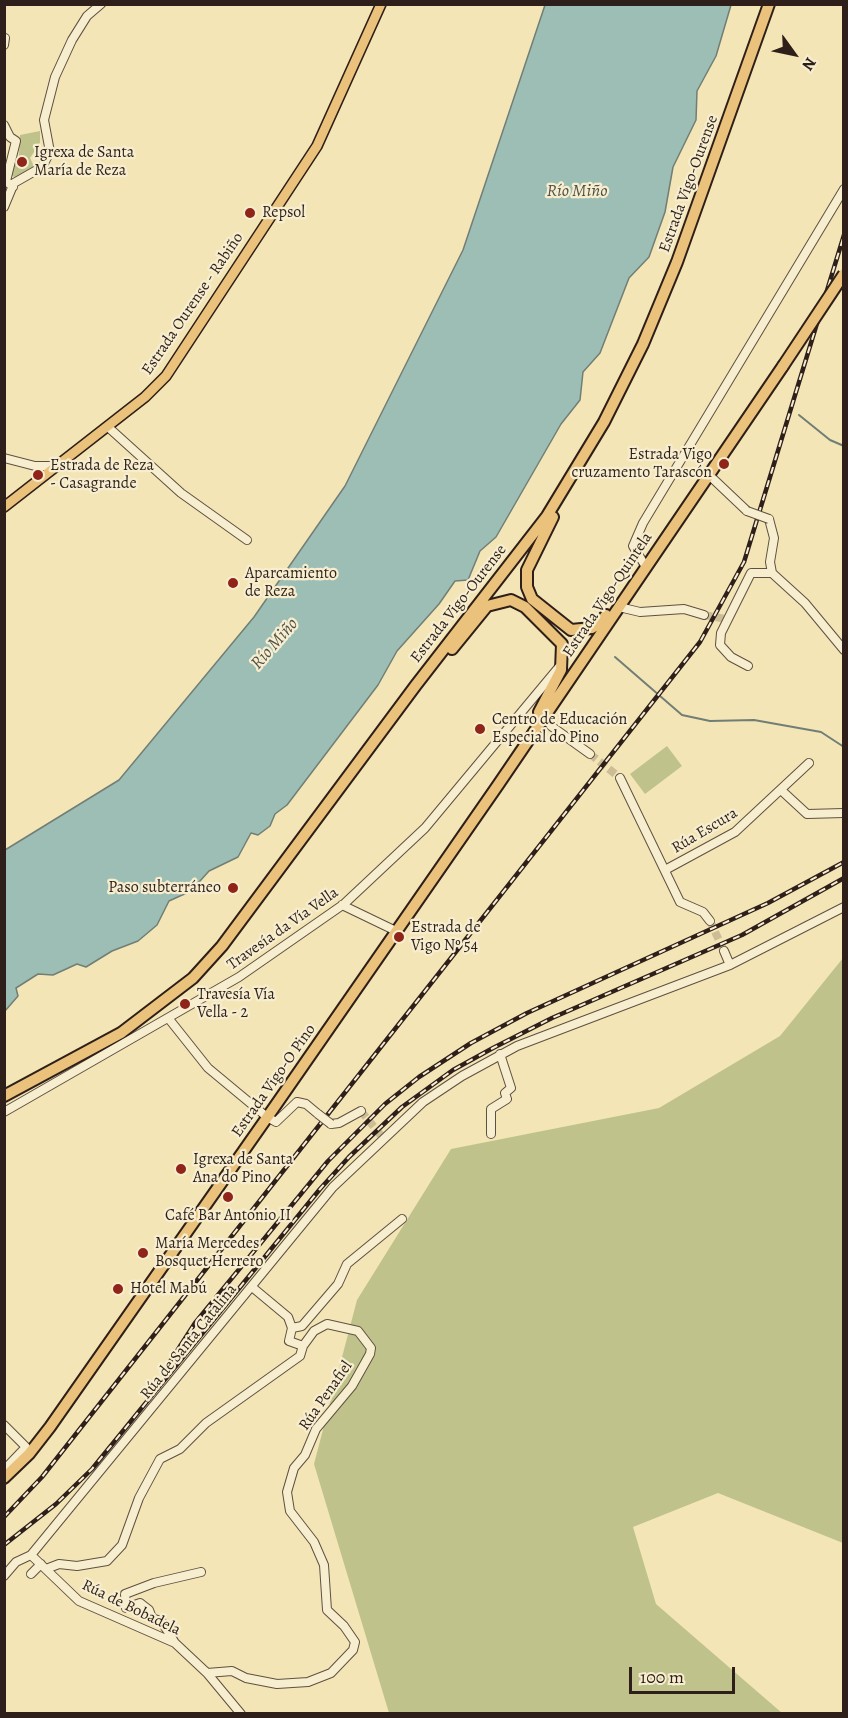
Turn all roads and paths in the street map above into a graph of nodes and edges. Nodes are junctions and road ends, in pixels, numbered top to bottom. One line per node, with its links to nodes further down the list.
1 (101, 4): 7 (street)
2 (381, 4): 12 (main road, Estrada Ourense - Rabiño)
3 (769, 4): 5 (highway, Estrada Vigo-Ourense)
4 (774, 4): 5 (highway)
5 (748, 66): 11 (highway, Estrada Vigo-Ourense)
6 (4, 125): 7 (street)
7 (13, 188): 9 (street)
8 (843, 189): 18 (street)
9 (4, 207)
10 (843, 274): 15 (highway, Estrada Vigo-Quintela, bridge)
11 (604, 422): 18 (highway); 32 (highway, Estrada Vigo-Ourense)
12 (108, 427): 14 (main road, Estrada Ourense - Rabiño); 17 (street)
13 (4, 458): 14 (street)
14 (56, 466): 16 (main road, Estrada Ourense - Rabiño)
15 (709, 475): 18 (highway, Estrada Vigo-Quintela); 19 (street, bridge)
16 (4, 507)
17 (247, 540)
18 (646, 567): 20 (highway, Estrada Vigo-Quintela)
19 (772, 573): 22 (street); 24 (street)
20 (619, 607): 21 (street); 26 (highway, Estrada Vigo-Quintela)
21 (704, 615)
22 (843, 650)
23 (562, 663): 25 (street, Travesía da Vía Vella); 27 (highway); 32 (highway)
24 (748, 666)
25 (527, 706): 27 (street); 38 (street, Travesía da Vía Vella)
26 (551, 706): 28 (street); 29 (highway, Estrada Vigo-Quintela)
27 (538, 714): 34 (highway)
28 (551, 726): 29 (street); 30 (street)
29 (527, 740): 34 (highway, Estrada Vigo-Quintela)
30 (590, 754)
31 (809, 763): 35 (street, Rúa Escura)
32 (356, 766): 46 (highway, Estrada Vigo-Ourense)
33 (620, 778): 37 (street)
34 (498, 785): 41 (highway, Estrada Vigo-Quintela)
35 (781, 790): 36 (street); 37 (street, Rúa Escura)
36 (843, 813)
37 (664, 870): 40 (street)
38 (342, 905): 41 (street); 44 (street, Travesía da Vía Vella)
39 (843, 907): 43 (street, Rúa de Santa Catalina)
40 (710, 921)
41 (396, 931): 49 (highway, Estrada Vigo-O Pino)
42 (724, 951): 43 (street)
43 (730, 965): 45 (street, Rúa de Santa Catalina)
44 (169, 1019): 48 (street, Travesía da Vía Vella); 49 (street)
45 (500, 1054): 50 (street); 52 (street, Rúa de Santa Catalina)
46 (4, 1096)
47 (361, 1111): 49 (street, bridge)
48 (4, 1112)
49 (267, 1117): 56 (highway, Estrada Vigo-O Pino)
50 (491, 1134)
51 (402, 1219): 53 (street)
52 (252, 1287): 53 (street); 58 (street, Rúa de Santa Catalina)
53 (292, 1328): 54 (street)
54 (303, 1346): 59 (street); 64 (street, Rúa Penafiel)
55 (4, 1425): 56 (street)
56 (31, 1445): 57 (highway, Estrada Vigo-O Pino)
57 (6, 1476)
58 (31, 1555): 59 (street, Rúa de Bobadela); 62 (street, Rúa de Santa Catalina)
59 (44, 1567): 61 (street); 63 (street, Rúa de Bobadela)
60 (201, 1572): 63 (street)
61 (31, 1574)
62 (5, 1575)
63 (175, 1642): 64 (street, Rúa de Bobadela)
64 (207, 1673): 65 (street, Rúa de Bobadela)
65 (241, 1713)

